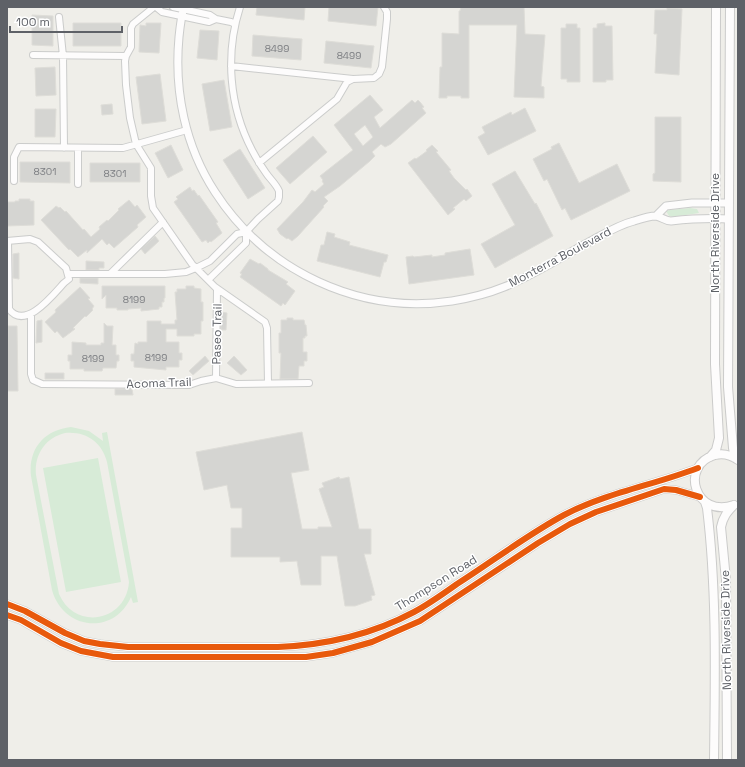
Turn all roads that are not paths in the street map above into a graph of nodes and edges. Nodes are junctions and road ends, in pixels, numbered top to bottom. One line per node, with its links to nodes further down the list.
1 (155, 7): 7 (street); 12 (street)
2 (173, 7): 7 (street)
3 (240, 7): 9 (street)
4 (384, 7): 14 (street)
5 (716, 7): 22 (main road, North Riverside Drive)
6 (730, 7): 23 (main road, North Riverside Drive)
7 (183, 11): 9 (street); 15 (street, Monterra Boulevard)
8 (59, 17): 11 (street)
9 (235, 24): 13 (street)
10 (33, 55): 11 (street)
11 (62, 56): 12 (street); 17 (street)
12 (126, 56): 16 (street)
13 (231, 66): 14 (street); 19 (street)
14 (357, 79): 19 (street)
15 (187, 130): 16 (street); 28 (street, Monterra Boulevard)
16 (136, 144): 18 (street); 27 (street)
17 (64, 148): 18 (street); 20 (street)
18 (78, 148): 21 (street)
19 (259, 164): 28 (street)
20 (14, 181)
21 (78, 184)
22 (716, 203): 23 (street, Monterra Boulevard); 24 (street, Monterra Boulevard); 25 (main road, North Riverside Drive)
23 (729, 203): 26 (main road, North Riverside Drive)
24 (656, 216): 25 (street, Monterra Boulevard); 28 (street, Monterra Boulevard)
25 (715, 218): 26 (street, Monterra Boulevard); 41 (main road, North Riverside Drive)
26 (729, 219): 42 (main road, North Riverside Drive)
27 (163, 222): 32 (street); 33 (street)
28 (246, 232): 30 (street); 31 (street)
29 (7, 241): 34 (street); 37 (street)
30 (214, 257): 31 (street); 32 (street)
31 (223, 266): 35 (street)
32 (196, 268): 33 (street); 35 (street)
33 (111, 273): 34 (street)
34 (68, 274): 37 (street)
35 (208, 280): 36 (street)
36 (217, 289): 38 (street, Paseo Trail); 40 (street)
37 (31, 314): 38 (street, Acoma Trail)
38 (216, 378): 40 (street, Acoma Trail)
39 (309, 383): 40 (street, Acoma Trail)
40 (268, 384)
41 (710, 457): 42 (main road, North Riverside Drive); 43 (main road, North Riverside Drive)
42 (737, 459)
43 (698, 468): 44 (main road, North Riverside Drive); 45 (street, Thompson Road)
44 (702, 499): 46 (main road, North Riverside Drive); 47 (street, Thompson Road); 56 (main road, North Riverside Drive)
45 (592, 502): 47 (street); 49 (street, Thompson Road)
46 (736, 503): 57 (main road, North Riverside Drive)
47 (596, 512): 51 (street, Thompson Road)
48 (10, 605): 50 (street); 53 (street, Thompson Road)
49 (425, 606): 51 (street); 52 (street, Thompson Road)
50 (8, 615): 54 (street, Thompson Road)
51 (429, 616): 55 (street, Thompson Road)
52 (291, 646): 53 (street, Thompson Road); 55 (street)
53 (156, 647): 54 (street)
54 (156, 657): 55 (street, Thompson Road)
55 (292, 657)
56 (714, 739): 57 (main road); 58 (main road, North Riverside Drive)
57 (727, 739): 59 (main road, North Riverside Drive)
58 (714, 751): 59 (main road); 60 (main road, North Riverside Drive)
59 (727, 751): 61 (main road, North Riverside Drive)
60 (714, 760)
61 (727, 760)

